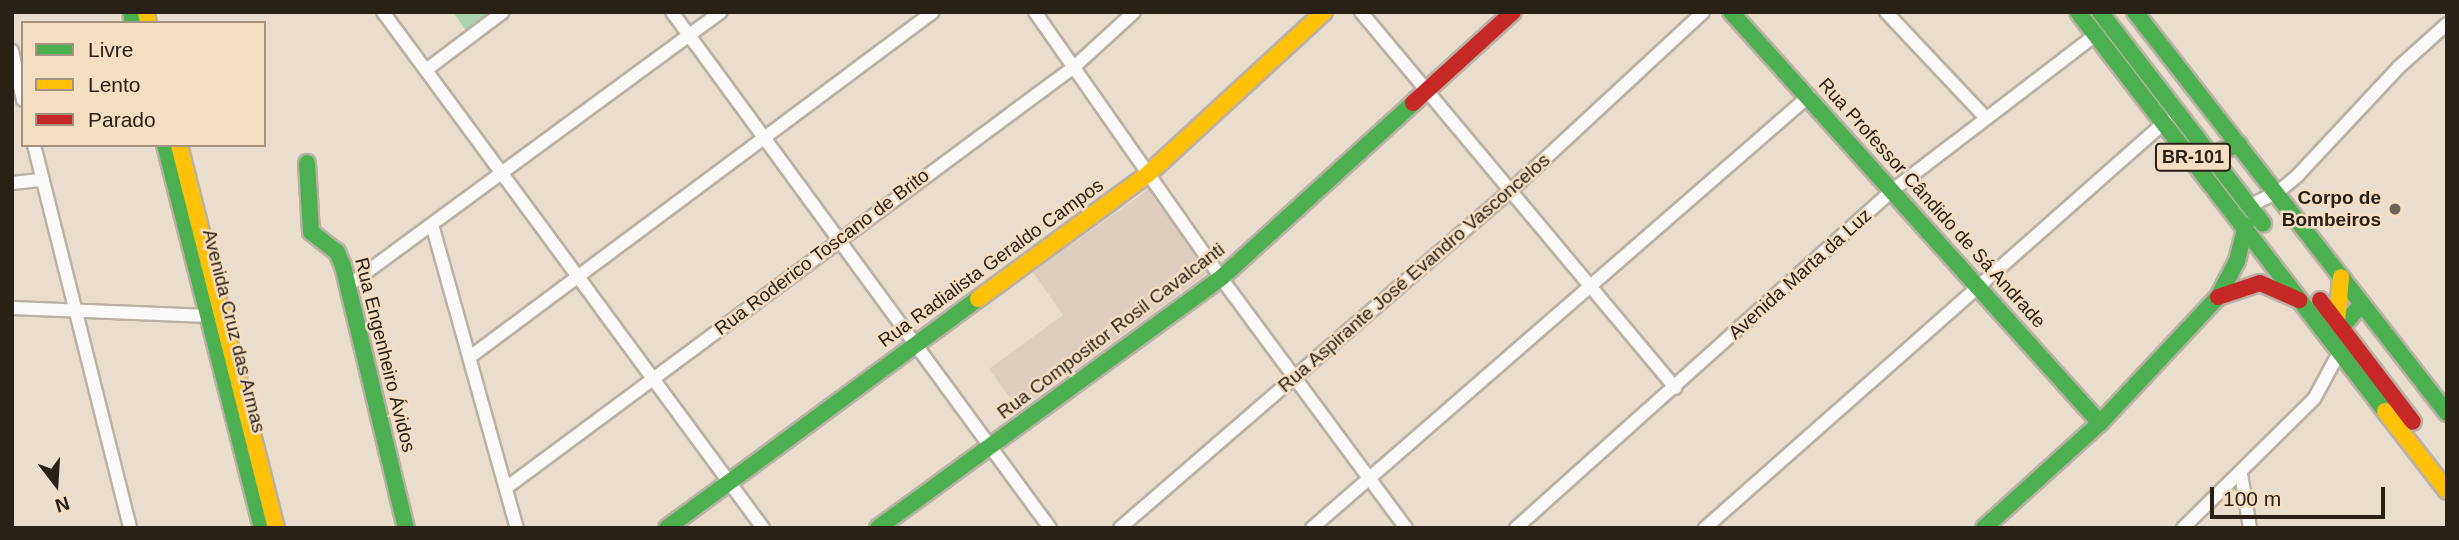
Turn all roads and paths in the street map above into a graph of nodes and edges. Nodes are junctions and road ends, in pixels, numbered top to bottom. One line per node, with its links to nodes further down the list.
1 (383, 12): 22 (street)
2 (503, 12): 22 (street)
3 (672, 12): 19 (street)
4 (720, 12): 19 (street)
5 (933, 12): 28 (street)
6 (1035, 12): 21 (street)
7 (1134, 12): 21 (street, Rua Roderico Toscano de Brito)
8 (1324, 12): 36 (main road, Rua Radialista Geraldo Campos)
9 (1361, 12): 23 (street)
10 (1513, 12): 23 (main road, Rua Compositor Rosil Cavalcanti)
11 (1703, 12): 40 (street, Rua Aspirante José Evandro Vasconcelos)
12 (1731, 12): 25 (main road, Rua Professor Cândido de Sá Andrade)
13 (1886, 12): 26 (street)
14 (2078, 12): 18 (main road, BR-101)
15 (2100, 12): 33 (main road, BR-101)
16 (2134, 12): 29 (main road)
17 (2447, 24): 41 (street)
18 (2097, 34): 26 (street, Avenida Marta da Luz); 27 (main road, BR-101)
19 (689, 35): 28 (street); 35 (street)
20 (12, 51): 24 (street)
21 (1074, 67): 36 (street); 45 (street, Rua Roderico Toscano de Brito)
22 (426, 71): 35 (street)
23 (1424, 93): 40 (street); 48 (main road, Rua Compositor Rosil Cavalcanti)
24 (20, 94)
25 (1809, 96): 39 (main road, Rua Professor Cândido de Sá Andrade); 49 (street)
26 (1985, 117): 39 (street, Avenida Marta da Luz)
27 (2166, 121): 43 (main road, BR-101); 51 (street)
28 (763, 138): 45 (street); 46 (street)
29 (2239, 144): 33 (main road); 41 (main road)
30 (35, 147): 37 (street)
31 (166, 147): 57 (main road, Avenida Cruz das Armas)
32 (180, 147): 76 (main road, Avenida Cruz das Armas)
33 (2211, 155): 42 (main road, BR-101)
34 (307, 163): 50 (main road, Rua Engenheiro Ávidos)
35 (503, 174): 44 (street); 46 (street)
36 (1148, 174): 48 (street); 59 (main road, Rua Radialista Geraldo Campos)
37 (43, 180): 38 (street); 56 (street)
38 (12, 183)
39 (1894, 189): 51 (main road, Rua Professor Cândido de Sá Andrade); 64 (street, Avenida Marta da Luz)
40 (1510, 191): 49 (street); 63 (street, Rua Aspirante José Evandro Vasconcelos)
41 (2278, 192): 42 (street); 47 (main road)
42 (2249, 206): 58 (main road, BR-101)
43 (2246, 226): 52 (main road); 53 (main road, BR-101)
44 (433, 228): 50 (street); 61 (street)
45 (836, 240): 59 (street); 62 (street, Rua Roderico Toscano de Brito)
46 (581, 277): 61 (street); 62 (street)
47 (2341, 277): 54 (main road); 58 (main road)
48 (1221, 278): 63 (street); 67 (main road, Rua Compositor Rosil Cavalcanti)
49 (1588, 284): 64 (street); 70 (street)
50 (349, 285): 77 (main road, Rua Engenheiro Ávidos)
51 (1977, 285): 66 (main road, Rua Professor Cândido de Sá Andrade); 87 (street)
52 (2218, 297): 53 (main road); 66 (main road)
53 (2306, 304): 60 (main road, BR-101)
54 (2362, 304): 58 (main road); 65 (main road)
55 (12, 307): 56 (street)
56 (76, 312): 57 (street); 74 (street)
57 (209, 316): 75 (main road, Avenida Cruz das Armas)
58 (2339, 325): 68 (main road, BR-101)
59 (917, 344): 67 (street); 71 (main road, Rua Radialista Geraldo Campos)
60 (2340, 351): 69 (street); 73 (main road, BR-101)
61 (470, 357): 72 (street)
62 (653, 379): 71 (street); 72 (street, Rua Roderico Toscano de Brito)
63 (1295, 379): 70 (street); 83 (street, Rua Aspirante José Evandro Vasconcelos)
64 (1675, 388): 86 (street, Avenida Marta da Luz)
65 (2447, 413)
66 (2100, 423): 88 (main road)
67 (991, 447): 81 (main road, Rua Compositor Rosil Cavalcanti); 82 (street)
68 (2447, 467)
69 (2241, 474): 89 (street); 90 (street)
70 (1369, 480): 84 (street); 85 (street)
71 (729, 481): 79 (main road, Rua Radialista Geraldo Campos); 80 (street)
72 (506, 488): 78 (street)
73 (2447, 491)
74 (130, 528)
75 (262, 528)
76 (276, 528)
77 (406, 528)
78 (517, 528)
79 (667, 528)
80 (763, 528)
81 (878, 528)
82 (1050, 528)
83 (1120, 528)
84 (1312, 528)
85 (1406, 528)
86 (1516, 528)
87 (1705, 528)
88 (1984, 528)
89 (2183, 528)
90 (2249, 528)

